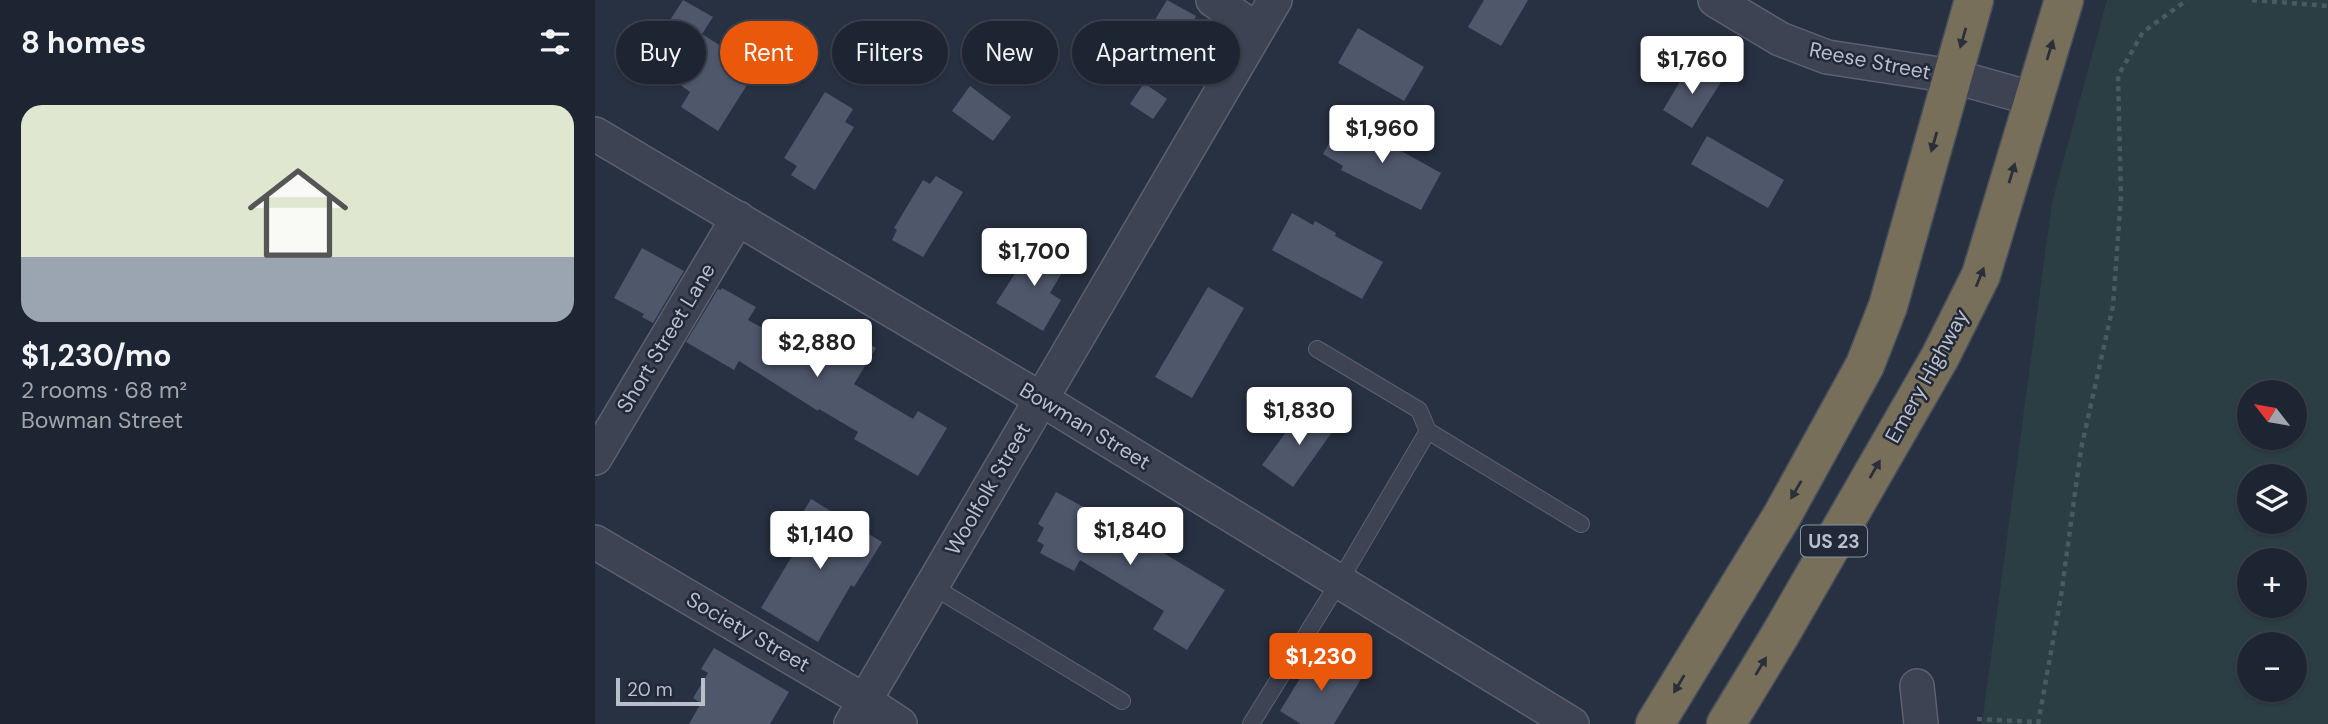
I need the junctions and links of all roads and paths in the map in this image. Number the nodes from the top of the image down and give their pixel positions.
1 (1213, 0) edge
2 (1275, 0) edge
3 (1715, 0) edge
4 (1974, 0) edge
5 (2064, 0) edge
6 (2187, 0) edge
7 (2252, 0) edge
8 (2328, 6) edge
9 (1256, 29) junction
10 (1952, 76) junction
11 (2034, 99) junction
12 (595, 134) edge
13 (738, 218) junction
14 (1317, 349) dead end
15 (1041, 399) junction
16 (1428, 431) junction
17 (595, 458) edge
18 (1581, 524) dead end
19 (595, 542) edge
20 (1339, 582) junction
21 (932, 586) junction
22 (1917, 686) dead end
23 (1122, 701) dead end
24 (858, 712) edge
25 (1977, 719) dead end
26 (2038, 723) edge
27 (900, 724) edge
28 (1251, 724) edge
29 (1572, 724) edge
30 (1655, 724) edge
31 (1726, 724) edge
32 (1921, 724) edge

1 - 9 street
2 - 9 street, Woolfolk Street
3 - 10 street, Reese Street
4 -> 10 highway, US 23
11 -> 5 highway, Emery Highway / US 23
6 - 26 path
7 - 8 path
9 - 15 street, Woolfolk Street
10 - 11 street, Reese Street
10 -> 30 highway, US 23
31 -> 11 highway, Emery Highway / US 23
12 - 13 street, Bowman Street
13 - 15 street, Bowman Street
13 - 17 street, Short Street Lane
14 - 16 lane
15 - 20 street, Bowman Street
15 - 21 street, Woolfolk Street
16 - 18 lane
16 - 20 lane
19 - 24 street, Society Street
20 - 28 lane
20 - 29 street, Bowman Street
21 - 23 lane
21 - 24 street, Woolfolk Street
22 - 32 street
24 - 27 street, Society Street
25 - 26 path

